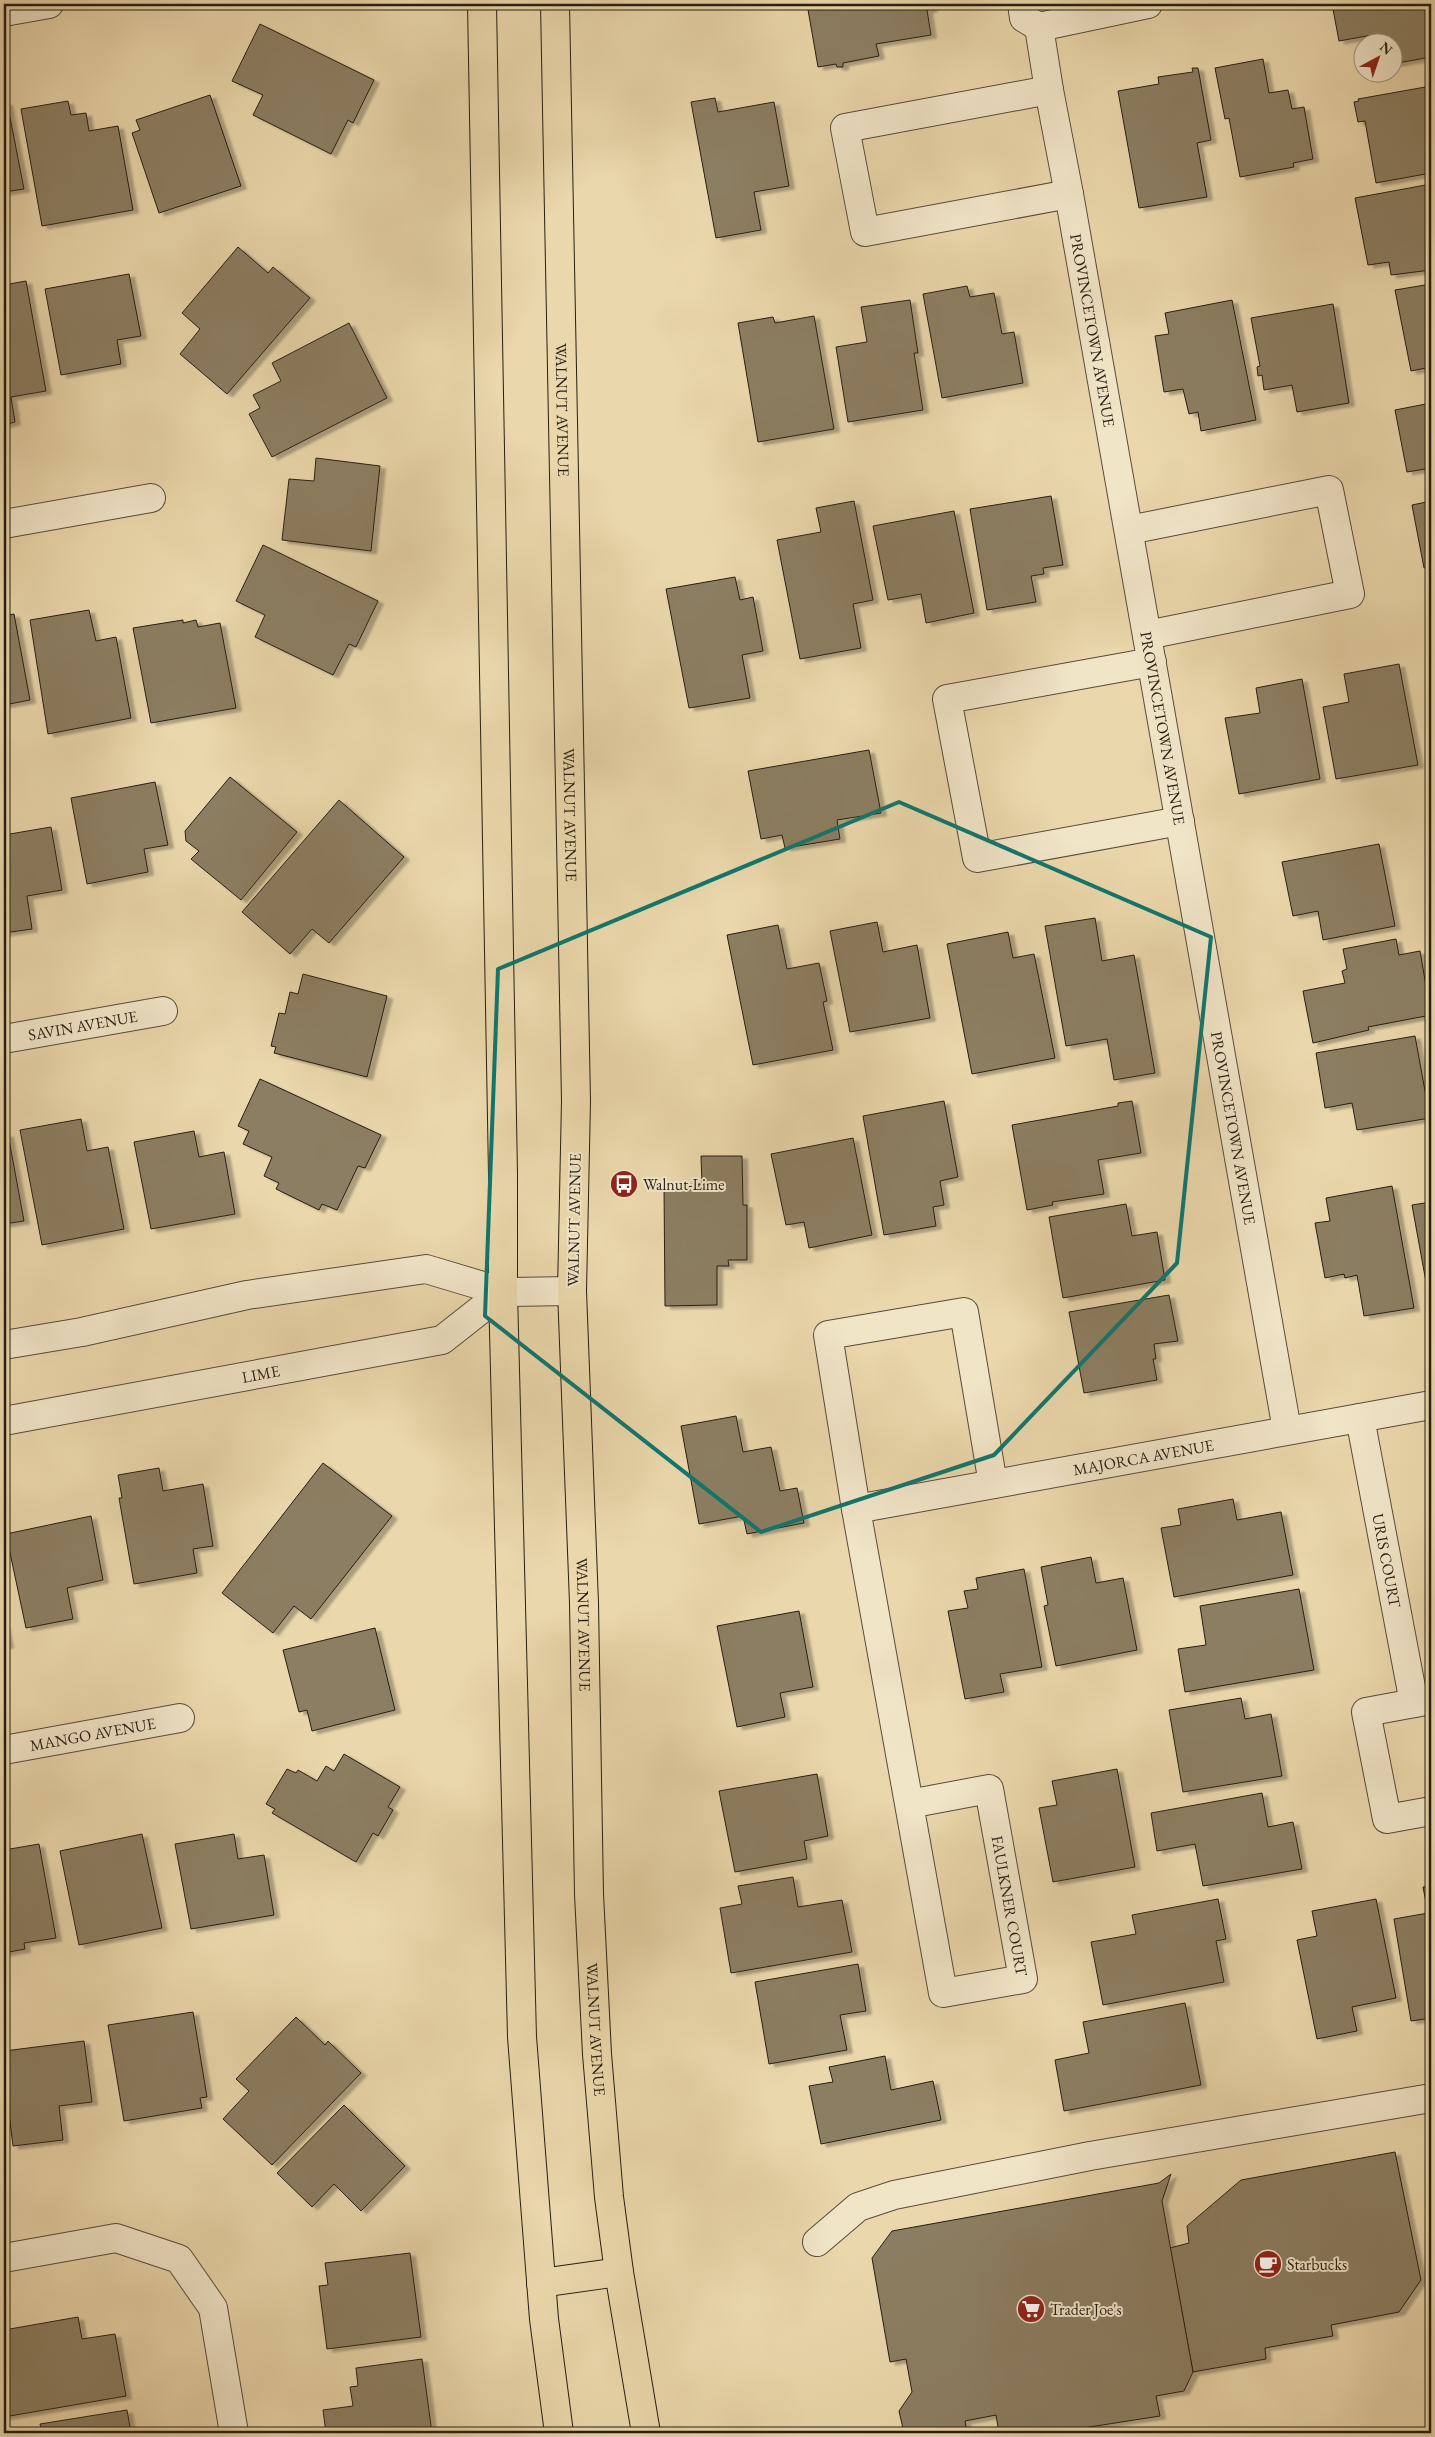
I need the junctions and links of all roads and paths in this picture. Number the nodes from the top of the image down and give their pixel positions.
1 (49, 4) edge
2 (482, 4) edge
3 (556, 4) edge
4 (1022, 4) edge
5 (1148, 4) edge
6 (4, 12) edge
7 (1040, 27) junction
8 (1049, 90) junction
9 (1070, 194) junction
10 (151, 498) dead end
11 (4, 524) edge
12 (1129, 530) junction
13 (1148, 635) junction
14 (1152, 662) junction
15 (1180, 821) junction
16 (163, 1011) dead end
17 (4, 1039) edge
18 (572, 1291) junction
19 (503, 1292) junction
20 (4, 1345) edge
21 (1431, 1404) edge
22 (1360, 1418) junction
23 (4, 1421) edge
24 (1287, 1430) junction
25 (993, 1484) junction
26 (856, 1509) junction
27 (1423, 1702) edge
28 (180, 1718) dead end
29 (4, 1750) edge
30 (909, 1804) junction
31 (1431, 1811) edge
32 (1431, 2098) edge
33 (817, 2242) dead end
34 (4, 2258) edge
35 (619, 2272) junction
36 (541, 2283) junction
37 (234, 2433) edge
38 (559, 2433) edge
39 (646, 2433) edge

1 - 6 street
2 - 19 main road
3 - 18 main road, WALNUT AVENUE
4 - 7 street
5 - 7 street
7 - 8 street, PROVINCETOWN AVENUE
8 - 9 street, PROVINCETOWN AVENUE
8 - 9 street
9 - 12 street, PROVINCETOWN AVENUE
10 - 11 street
12 - 13 street, PROVINCETOWN AVENUE
12 - 13 street
13 - 14 street, PROVINCETOWN AVENUE
14 - 15 street, PROVINCETOWN AVENUE
14 - 15 street
15 - 24 street, PROVINCETOWN AVENUE
16 - 17 street, SAVIN AVENUE
18 - 19 street
18 - 35 main road, WALNUT AVENUE
19 - 20 street
19 - 23 street, LIME
19 - 36 main road
21 - 22 street, MAJORCA AVENUE
22 - 24 street, MAJORCA AVENUE
22 - 27 street, URIS COURT
24 - 25 street, MAJORCA AVENUE
25 - 26 street, MAJORCA AVENUE
25 - 26 street, FAULKNER COURT
26 - 30 street, FAULKNER COURT
27 - 31 street, URIS COURT
28 - 29 street, MANGO AVENUE
30 - 30 street, FAULKNER COURT
32 - 33 street
34 - 37 street
35 - 36 main road
35 - 39 main road, WALNUT AVENUE
36 - 38 main road

